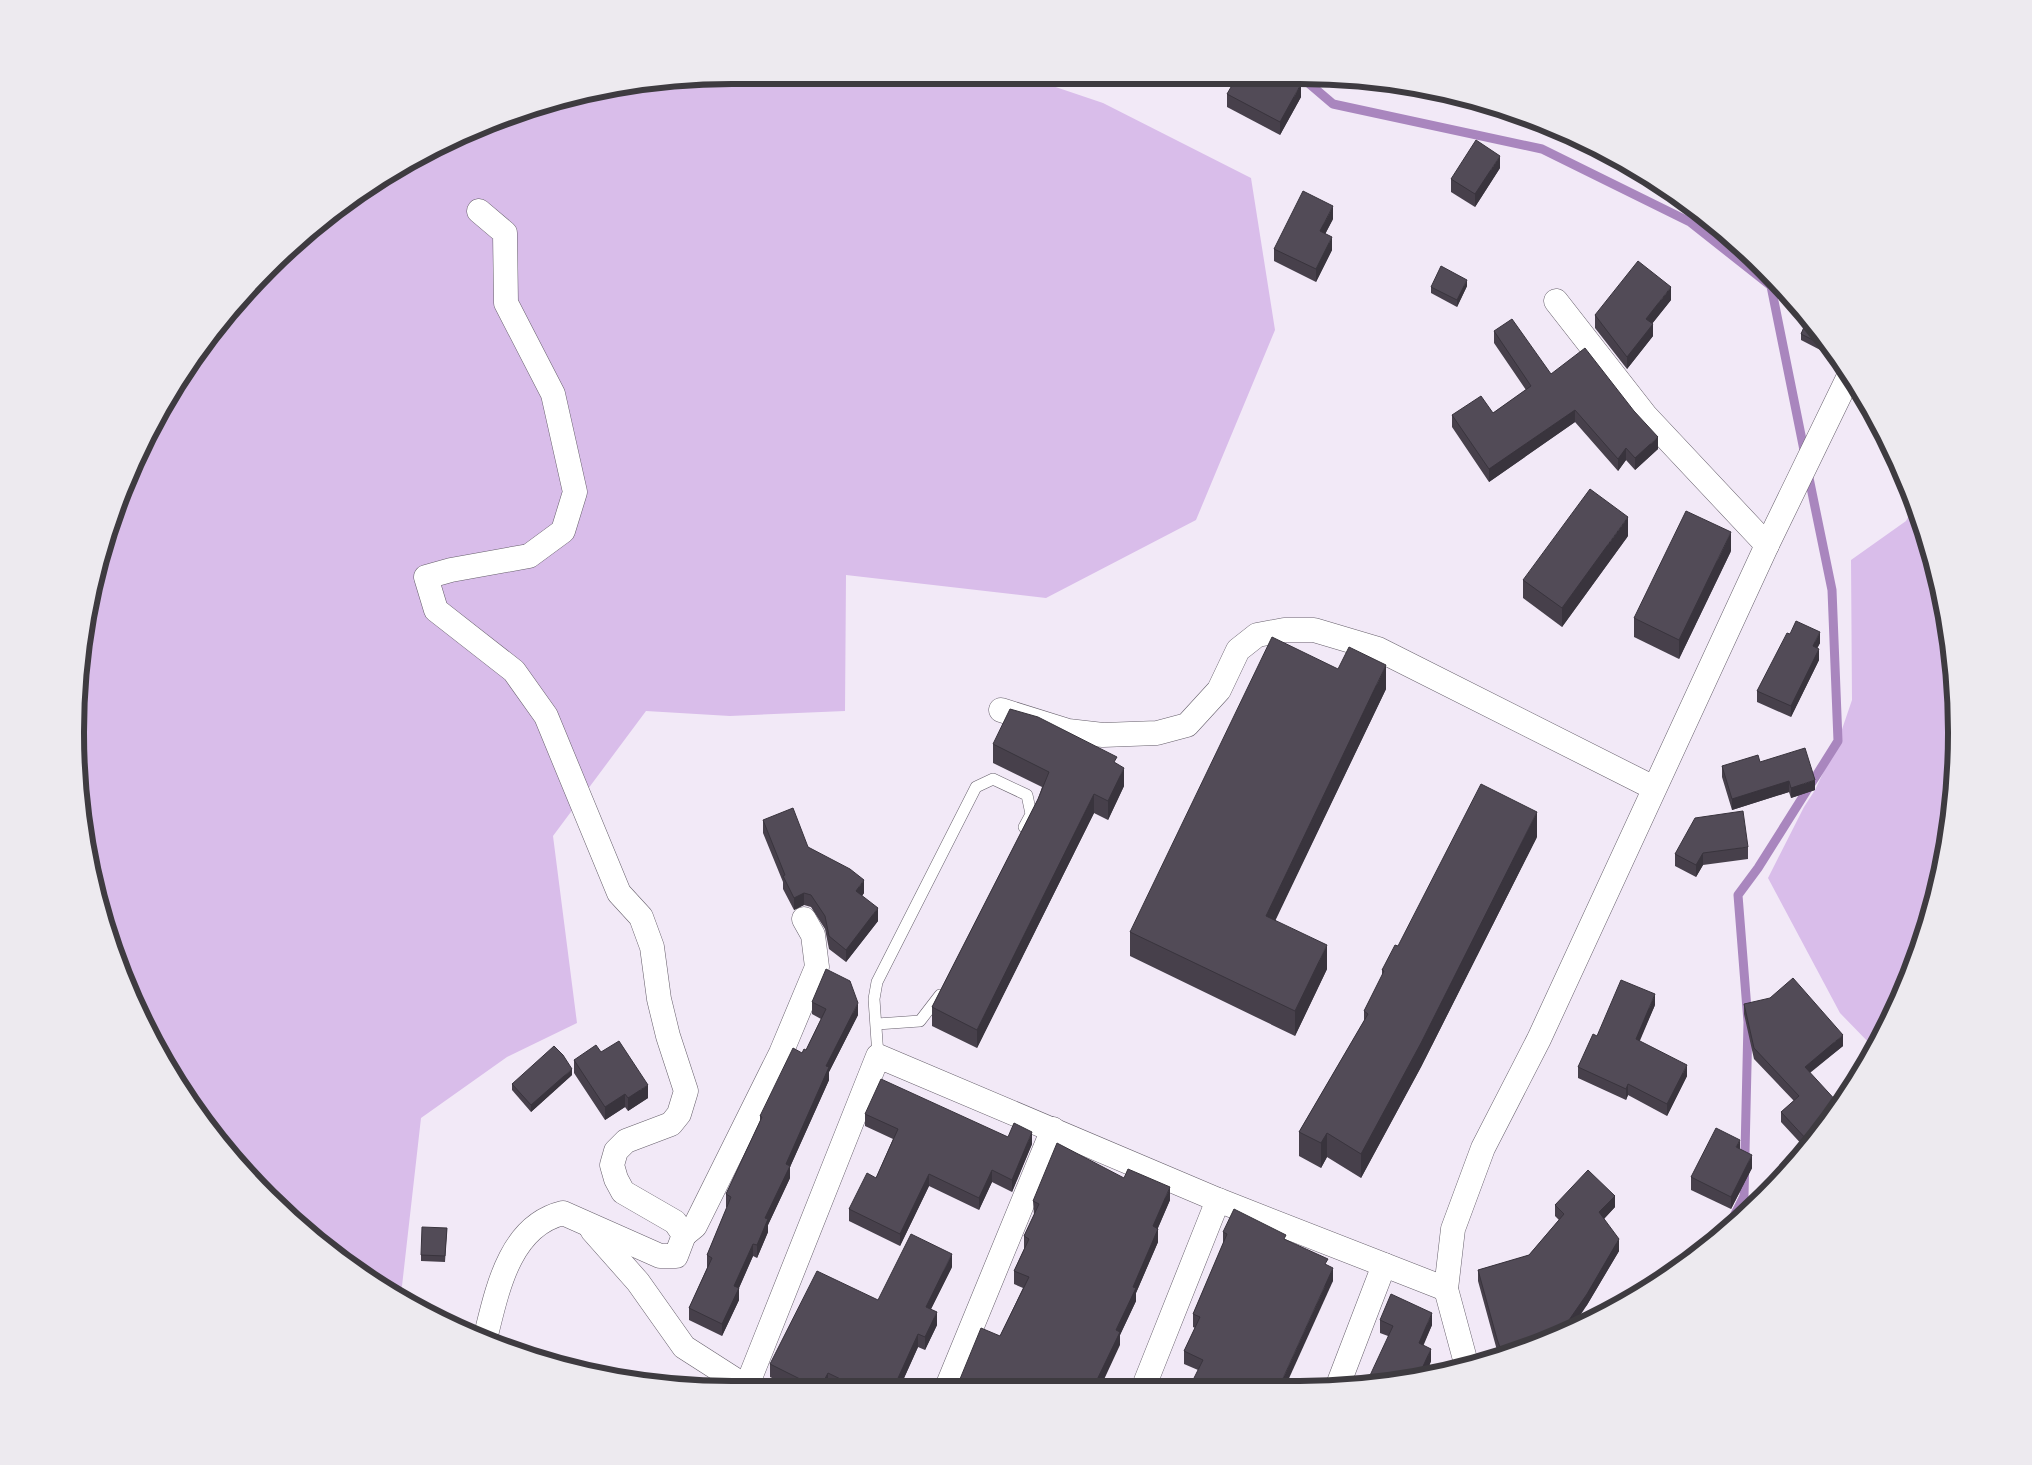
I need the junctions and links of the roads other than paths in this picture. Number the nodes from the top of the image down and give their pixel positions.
1 (479, 211) dead end
2 (1556, 301) dead end
3 (1846, 383) edge
4 (1767, 545) junction
5 (1001, 710) dead end
6 (1654, 788) junction
7 (1018, 839) edge
8 (804, 919) dead end
9 (945, 985) edge
10 (877, 1024) junction
11 (878, 1056) junction
12 (1052, 1129) junction
13 (1218, 1200) junction
14 (583, 1220) junction
15 (684, 1234) junction
16 (1384, 1265) junction
17 (1446, 1289) junction
18 (486, 1333) edge
19 (1465, 1359) edge
20 (1340, 1380) edge
21 (736, 1381) edge
22 (750, 1381) edge
23 (949, 1381) edge
24 (1146, 1381) edge

1 - 15 street
2 - 4 street
3 - 4 street
4 - 6 street
5 - 6 street
6 - 17 street
7 - 10 lane
8 - 15 street
9 - 10 lane
10 - 11 lane
11 - 12 street
11 - 22 street
12 - 13 street
12 - 23 street
13 - 16 street
13 - 24 street
14 - 15 street
14 - 18 street
14 - 21 street
16 - 17 street
16 - 20 street
17 - 19 street

